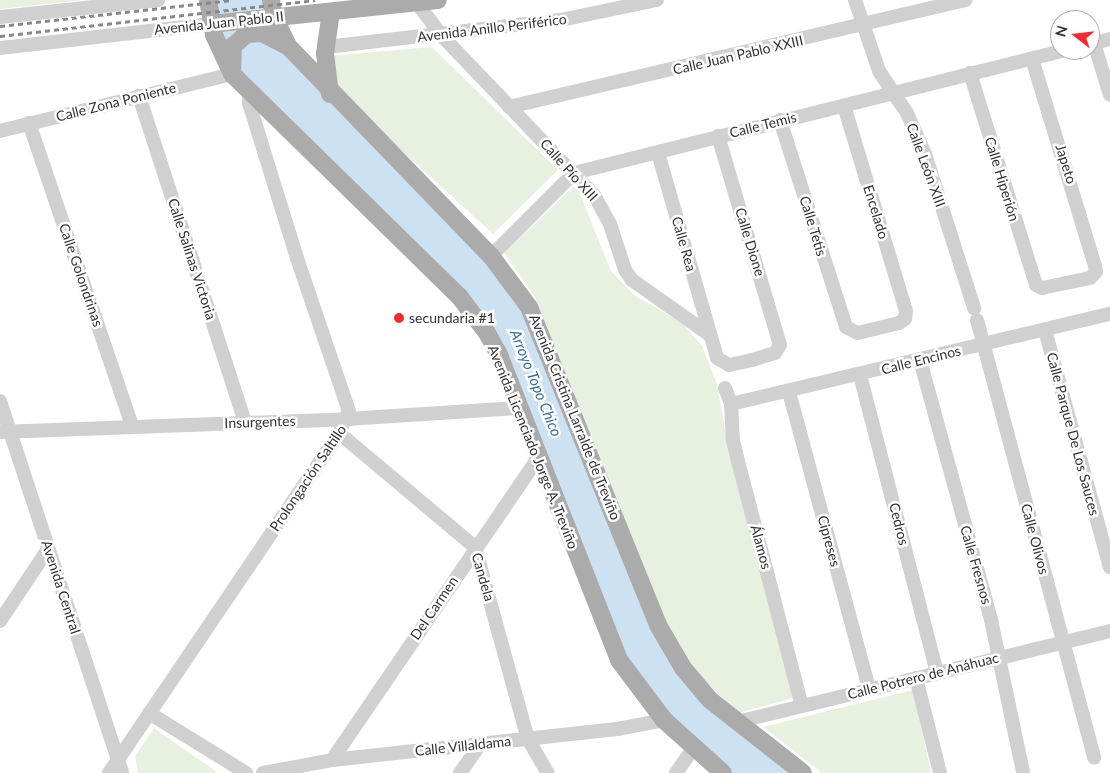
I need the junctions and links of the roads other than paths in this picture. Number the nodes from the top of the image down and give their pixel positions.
1 (158, 0) edge
2 (208, 0) edge
3 (438, 0) edge
4 (657, 0) edge
5 (856, 0) edge
6 (966, 0) edge
7 (417, 2) junction
8 (271, 11) edge
9 (331, 12) junction
10 (0, 17) edge
11 (214, 24) junction
12 (861, 24) junction
13 (442, 36) junction
14 (282, 43) junction
15 (326, 47) junction
16 (0, 48) edge
17 (1050, 54) edge
18 (1032, 58) junction
19 (1098, 60) edge
20 (232, 68) junction
21 (970, 73) junction
22 (249, 90) junction
23 (330, 94) junction
24 (893, 94) junction
25 (1110, 95) edge
26 (139, 96) junction
27 (844, 106) junction
28 (509, 107) junction
29 (780, 120) junction
30 (29, 123) junction
31 (0, 131) edge
32 (718, 136) junction
33 (658, 153) junction
34 (574, 173) junction
35 (491, 256) junction
36 (1036, 285) joint
37 (975, 314) joint
38 (1110, 316) edge
39 (849, 330) joint
40 (1045, 330) junction
41 (710, 335) junction
42 (983, 345) junction
43 (920, 360) junction
44 (860, 375) junction
45 (725, 388) dead end
46 (789, 392) junction
47 (0, 401) edge
48 (731, 404) junction
49 (519, 408) junction
50 (347, 420) junction
51 (245, 423) junction
52 (132, 426) junction
53 (5, 432) edge
54 (339, 433) junction
55 (539, 457) junction
56 (475, 547) junction
57 (48, 549) junction
58 (1110, 567) edge
59 (0, 621) edge
60 (1110, 631) edge
61 (1063, 642) junction
62 (999, 658) junction
63 (937, 673) junction
64 (916, 678) junction
65 (869, 689) junction
66 (802, 706) junction
67 (149, 713) junction
68 (664, 720) junction
69 (737, 722) junction
70 (528, 739) junction
71 (480, 744) junction
72 (693, 749) junction
73 (1094, 758) dead end
74 (118, 759) junction
75 (332, 760) junction
76 (1023, 772) dead end
77 (109, 773) edge
78 (122, 773) edge
79 (246, 773) edge
80 (263, 773) edge
81 (460, 773) edge
82 (548, 773) edge
83 (676, 773) edge
84 (723, 773) edge
85 (803, 773) edge
86 (940, 773) edge

1 - 10 street
2 - 11 main road, Avenida Licenciado Jorge A. Treviño
3 - 7 main road, Avenida Juan Pablo II
4 - 13 street, Avenida Anillo Periférico
5 - 12 street, Calle León XIII
6 - 12 street, Calle Juan Pablo XXIII
7 - 9 main road, Avenida Juan Pablo II
7 - 13 street, Calle Pío XIII
8 - 9 main road, Avenida Juan Pablo II
8 - 11 main road, Avenida Juan Pablo II
8 - 14 main road, Avenida Cristina Larralde de Treviño
9 - 15 main road
11 - 16 street, Avenida Juan Pablo II
11 - 20 main road, Avenida Licenciado Jorge A. Treviño
12 - 24 street, Calle León XIII
12 - 28 street, Calle Juan Pablo XXIII
13 - 15 street, Avenida Anillo Periférico
13 - 28 street, Calle Pío XIII
14 - 20 main road
14 - 23 main road, Avenida Cristina Larralde de Treviño
15 - 23 main road
17 - 18 street, Calle Temis
18 - 21 street, Calle Temis
18 - 36 street, Japeto
19 - 25 street
20 - 22 main road, Avenida Licenciado Jorge A. Treviño
20 - 26 street, Calle Zona Poniente
21 - 24 street, Calle Temis
21 - 36 street, Calle Hiperión
22 - 49 main road, Avenida Licenciado Jorge A. Treviño
22 - 50 street, Prolongación Saltillo
23 - 35 main road, Avenida Cristina Larralde de Treviño
24 - 27 street, Calle Temis
24 - 37 street, Calle León XIII
26 - 30 street, Calle Zona Poniente
26 - 51 street, Calle Salinas Victoria
27 - 29 street, Calle Temis
27 - 39 street, Encelado
28 - 34 street, Calle Pío XIII
29 - 32 street, Calle Temis
29 - 39 street, Calle Tetis
30 - 31 street, Calle Zona Poniente
30 - 52 street, Calle Golondrinas
32 - 33 street, Calle Temis
32 - 41 street, Calle Dione
33 - 34 street, Calle Temis
33 - 41 street, Calle Rea
34 - 35 street
34 - 41 street, Calle Pío XIII
35 - 69 main road, Avenida Cristina Larralde de Treviño
37 - 42 street, Calle Olivos
38 - 40 street, Calle Encinos
40 - 42 street, Calle Encinos
40 - 58 street, Calle Parque De Los Sauces
42 - 43 street, Calle Encinos
42 - 61 street, Calle Olivos
43 - 44 street, Calle Encinos
43 - 62 street, Calle Fresnos
44 - 46 street, Calle Encinos
44 - 63 street, Cedros
45 - 48 street, Álamos
46 - 48 street, Calle Encinos
46 - 65 street, Cipreses
47 - 53 street, Avenida Central
48 - 66 street, Álamos
49 - 50 street, Insurgentes
49 - 55 main road, Avenida Licenciado Jorge A. Treviño
50 - 51 street, Insurgentes
50 - 54 street, Prolongación Saltillo
51 - 52 street, Insurgentes
52 - 53 street, Insurgentes
53 - 57 street, Avenida Central
54 - 56 street, Candela
54 - 67 street, Prolongación Saltillo
55 - 56 street, Del Carmen
55 - 68 main road, Avenida Licenciado Jorge A. Treviño
56 - 70 street, Candela
56 - 75 street, Del Carmen
57 - 59 street
57 - 74 street, Avenida Central
60 - 61 street, Calle Potrero de Anáhuac
61 - 62 street, Calle Potrero de Anáhuac
61 - 73 street, Calle Olivos
62 - 63 street, Calle Potrero de Anáhuac
62 - 76 street, Calle Fresnos
63 - 64 street, Calle Potrero de Anáhuac
64 - 65 street, Calle Potrero de Anáhuac
64 - 86 street
65 - 66 street, Calle Potrero de Anáhuac
66 - 69 street, Calle Potrero de Anáhuac
67 - 74 street, Prolongación Saltillo
67 - 79 street
68 - 70 street, Calle Villaldama
68 - 72 main road, Avenida Licenciado Jorge A. Treviño
69 - 85 main road, Avenida Cristina Larralde de Treviño
70 - 71 street, Calle Villaldama
70 - 82 street, Candela
71 - 75 street, Calle Villaldama
71 - 81 street
72 - 83 street
72 - 84 main road, Avenida Licenciado Jorge A. Treviño
74 - 77 street, Prolongación Saltillo
74 - 78 street, Avenida Central
75 - 80 street, Calle Villaldama

